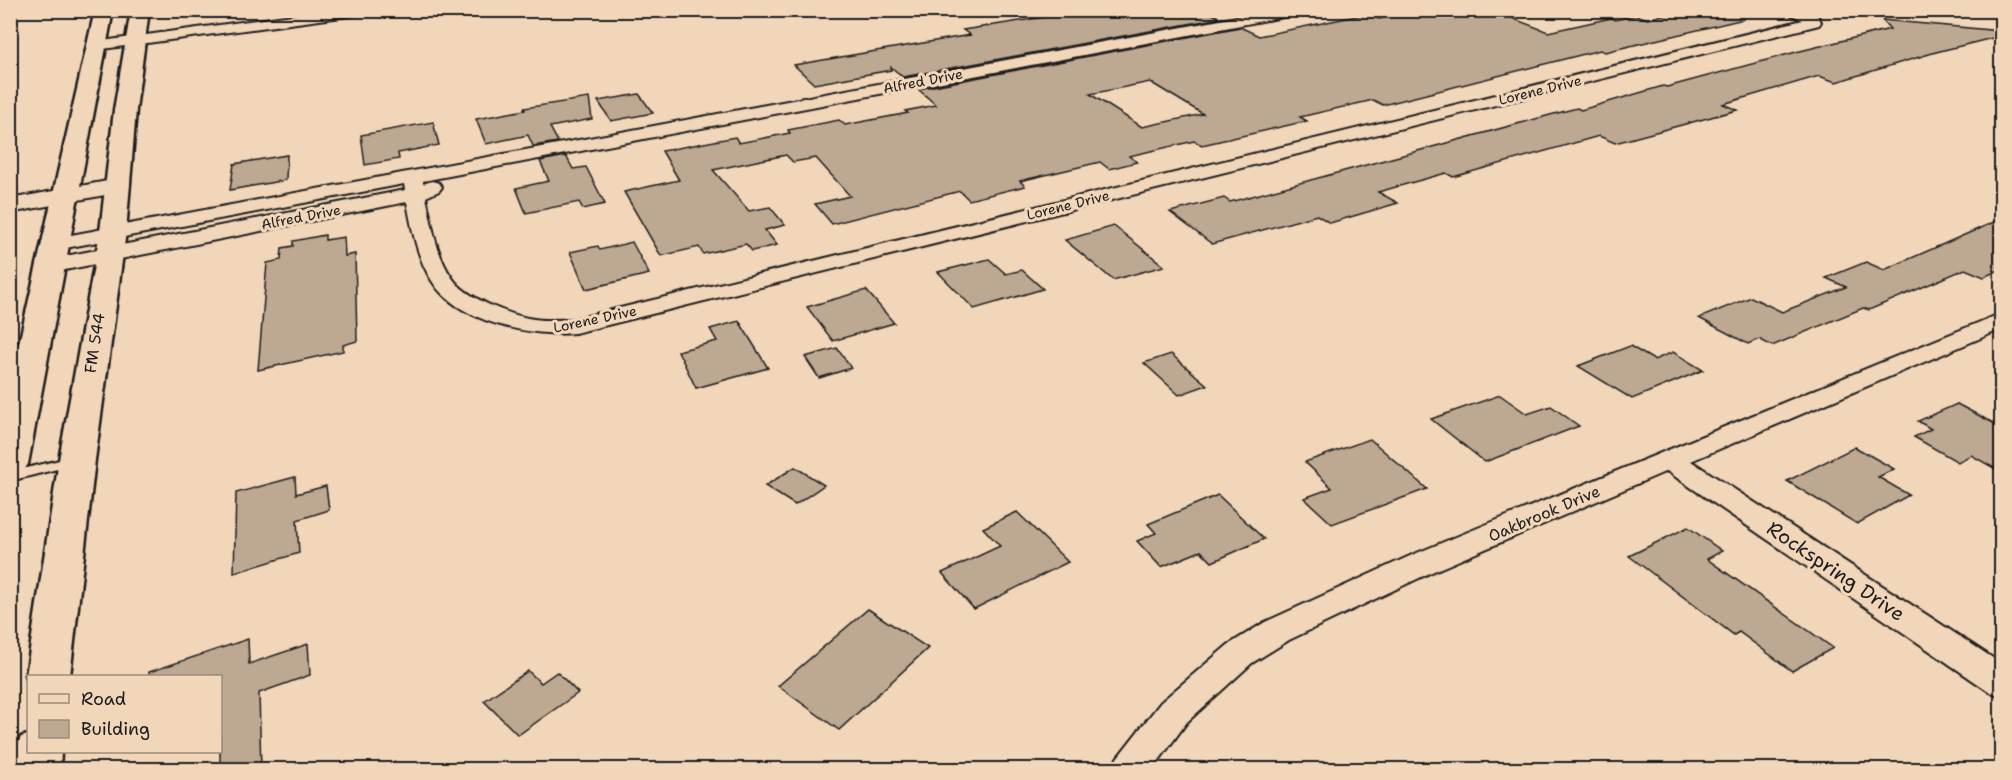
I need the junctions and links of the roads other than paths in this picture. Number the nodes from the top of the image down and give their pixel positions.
1 (104, 10) edge
2 (162, 10) edge
3 (364, 10) edge
4 (1299, 10) edge
5 (1787, 10) edge
6 (140, 12) edge
7 (136, 41) junction
8 (95, 46) junction
9 (414, 185) junction
10 (63, 205) junction
11 (10, 206) edge
12 (113, 219) junction
13 (10, 225) edge
14 (52, 255) junction
15 (2001, 320) edge
16 (76, 460) junction
17 (1670, 460) junction
18 (10, 464) edge
19 (10, 477) edge
20 (48, 675) edge
21 (2001, 682) edge
22 (38, 753) edge
23 (36, 770) edge
24 (1130, 770) edge

1 - 8 main road
2 - 6 lane
3 - 7 street
4 - 9 street, Alfred Drive
5 - 9 street, Lorene Drive
6 - 7 main road, FM 544
7 - 8 street
7 - 12 main road, FM 544
8 - 10 main road
9 - 12 street, Alfred Drive
10 - 11 street
10 - 12 street
10 - 13 street
10 - 14 main road
12 - 14 street, Alfred Drive
12 - 16 main road, FM 544
14 - 18 main road
15 - 17 street, Oakbrook Drive
16 - 19 lane
16 - 20 main road, FM 544
17 - 21 street, Rockspring Drive
17 - 24 street, Oakbrook Drive
22 - 23 main road

